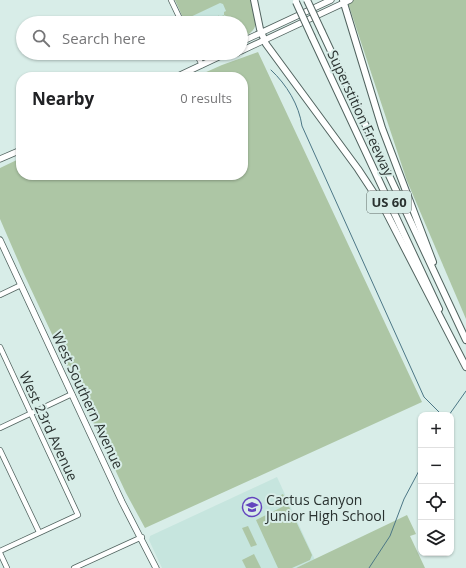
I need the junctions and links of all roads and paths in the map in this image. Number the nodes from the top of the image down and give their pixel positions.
1 (171, 0) edge
2 (254, 0) edge
3 (307, 0) edge
4 (331, 0) edge
5 (295, 1) edge
6 (346, 1) edge
7 (179, 16) edge
8 (261, 33) junction
9 (248, 39) edge
10 (264, 40) junction
11 (248, 48) edge
12 (200, 60) edge
13 (212, 60) edge
14 (202, 65) junction
15 (187, 72) edge
16 (16, 152) edge
17 (0, 160) edge
18 (0, 240) edge
19 (21, 285) junction
20 (0, 295) edge
21 (447, 301) junction
22 (466, 340) edge
23 (0, 346) edge
24 (466, 367) edge
25 (72, 394) junction
26 (31, 413) junction
27 (0, 428) edge
28 (0, 450) edge
29 (39, 532) junction
30 (142, 537) junction
31 (0, 552) edge
32 (7, 568) edge
33 (74, 568) edge
34 (156, 568) edge

1 - 7 street
2 - 8 highway
3 - 21 highway, Superstition Freeway / US 60, bridge
4 - 8 main road
5 - 24 highway, Superstition Freeway / US 60, bridge
6 - 10 main road
6 - 21 highway
8 - 9 main road
8 - 10 highway
10 - 11 main road
10 - 24 highway
12 - 14 street
13 - 14 main road
14 - 15 main road
16 - 17 main road
18 - 19 main road, West Southern Avenue
19 - 20 street
19 - 25 main road, West Southern Avenue
21 - 22 highway, Superstition Freeway / US 60
23 - 26 street, West 23rd Avenue
25 - 26 street
25 - 30 main road, West Southern Avenue
26 - 27 street
26 - 29 street, West 23rd Avenue
28 - 29 street
29 - 31 street
30 - 33 street
30 - 34 main road, West Southern Avenue
31 - 32 street

